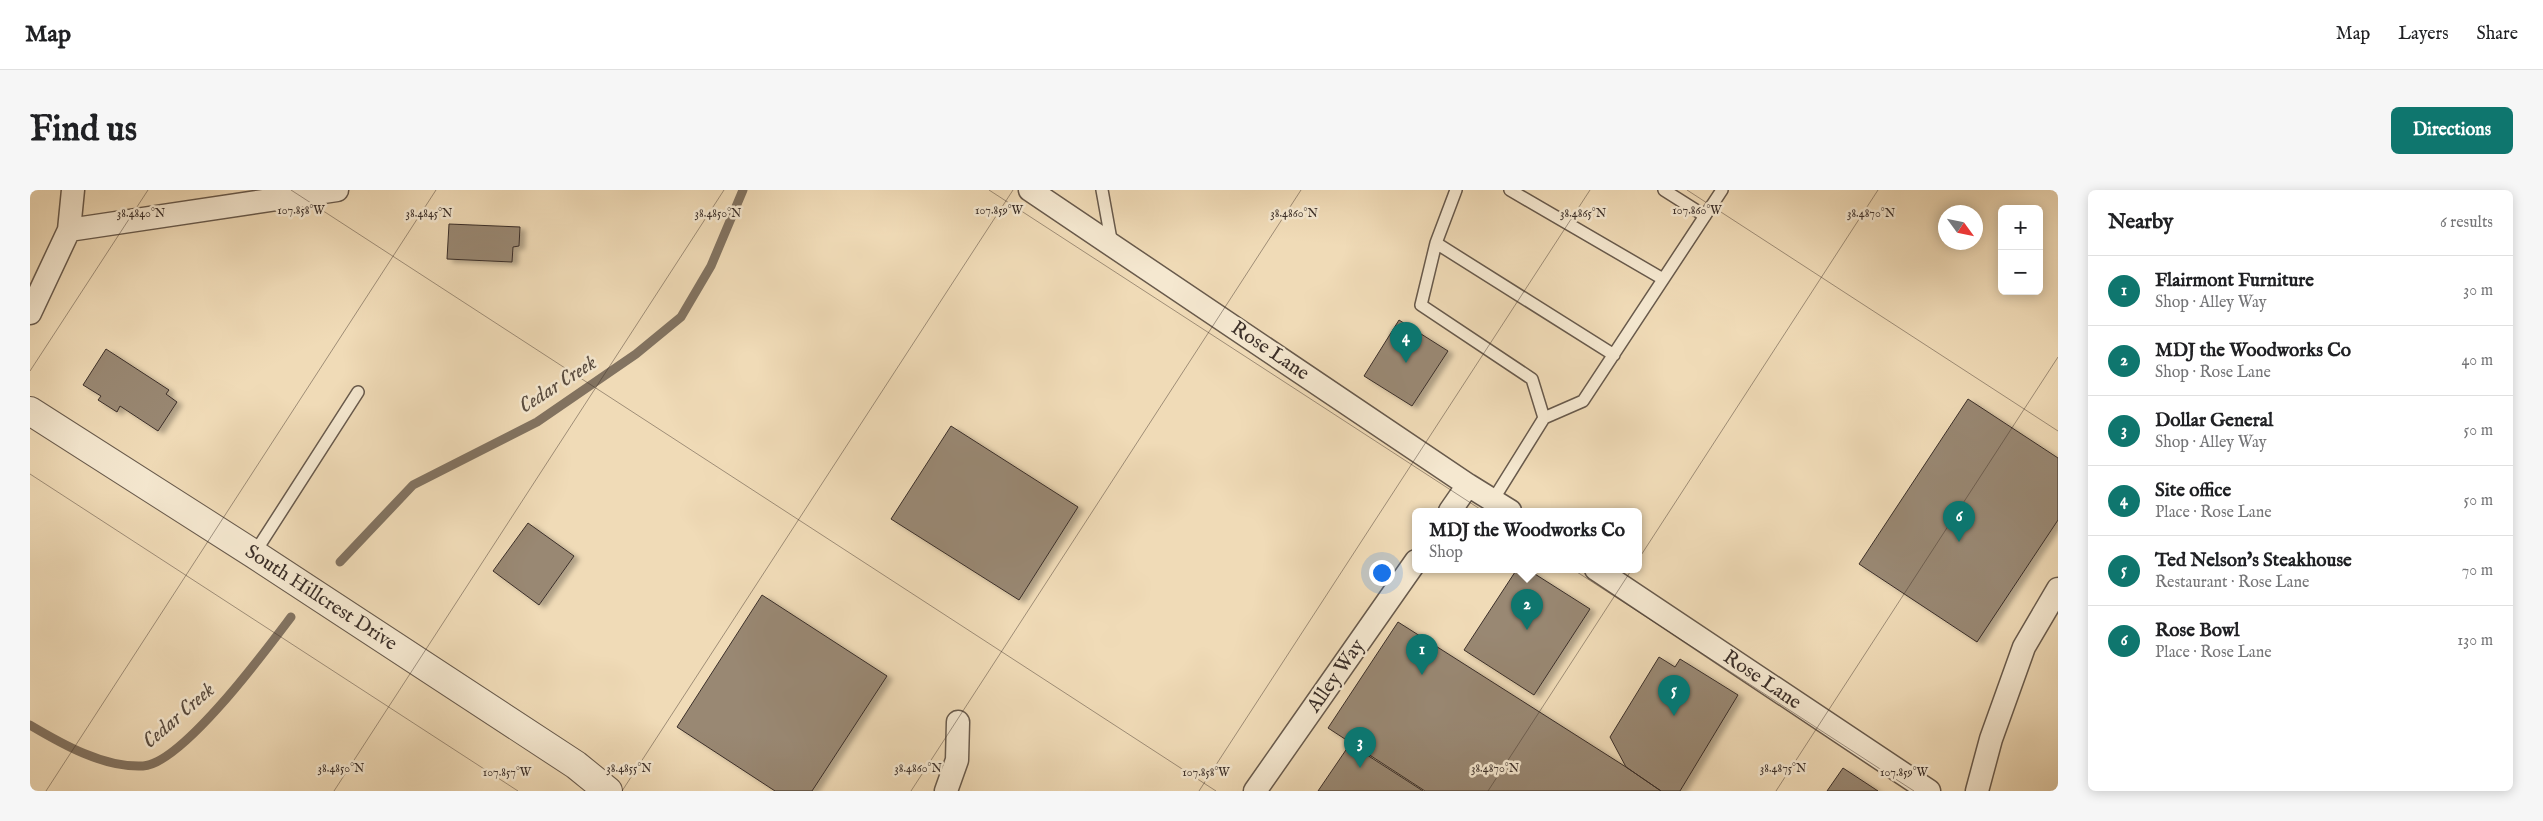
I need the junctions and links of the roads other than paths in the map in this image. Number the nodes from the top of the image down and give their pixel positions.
1 (73, 190) edge
2 (338, 190) edge
3 (1030, 190) edge
4 (1102, 190) edge
5 (1456, 190) edge
6 (1510, 190) edge
7 (1664, 190) edge
8 (1722, 190) edge
9 (1705, 216) junction
10 (69, 230) junction
11 (1436, 242) junction
12 (1112, 245) junction
13 (1663, 279) junction
14 (30, 313) edge
15 (1614, 355) junction
16 (358, 392) dead end
17 (30, 411) edge
18 (1544, 418) junction
19 (1468, 486) junction
20 (1501, 506) edge
21 (1452, 508) edge
22 (254, 554) junction
23 (1412, 567) edge
24 (1602, 573) edge
25 (2058, 589) edge
26 (958, 722) dead end
27 (607, 791) edge
28 (946, 791) edge
29 (1256, 791) edge
30 (1929, 791) edge
31 (1977, 791) edge

1 - 10 street
2 - 10 street
3 - 12 street, Rose Lane
4 - 12 lane
5 - 11 lane
6 - 13 lane
7 - 9 lane
8 - 9 lane
9 - 13 lane
10 - 14 street
11 - 15 lane
11 - 18 lane
12 - 19 street, Rose Lane
13 - 15 lane
15 - 18 lane
16 - 22 lane
17 - 22 street, South Hillcrest Drive
18 - 20 lane
19 - 20 street, Rose Lane
19 - 21 street
22 - 27 street, South Hillcrest Drive
23 - 29 street, Alley Way
24 - 30 street, Rose Lane
25 - 31 street
26 - 28 street

